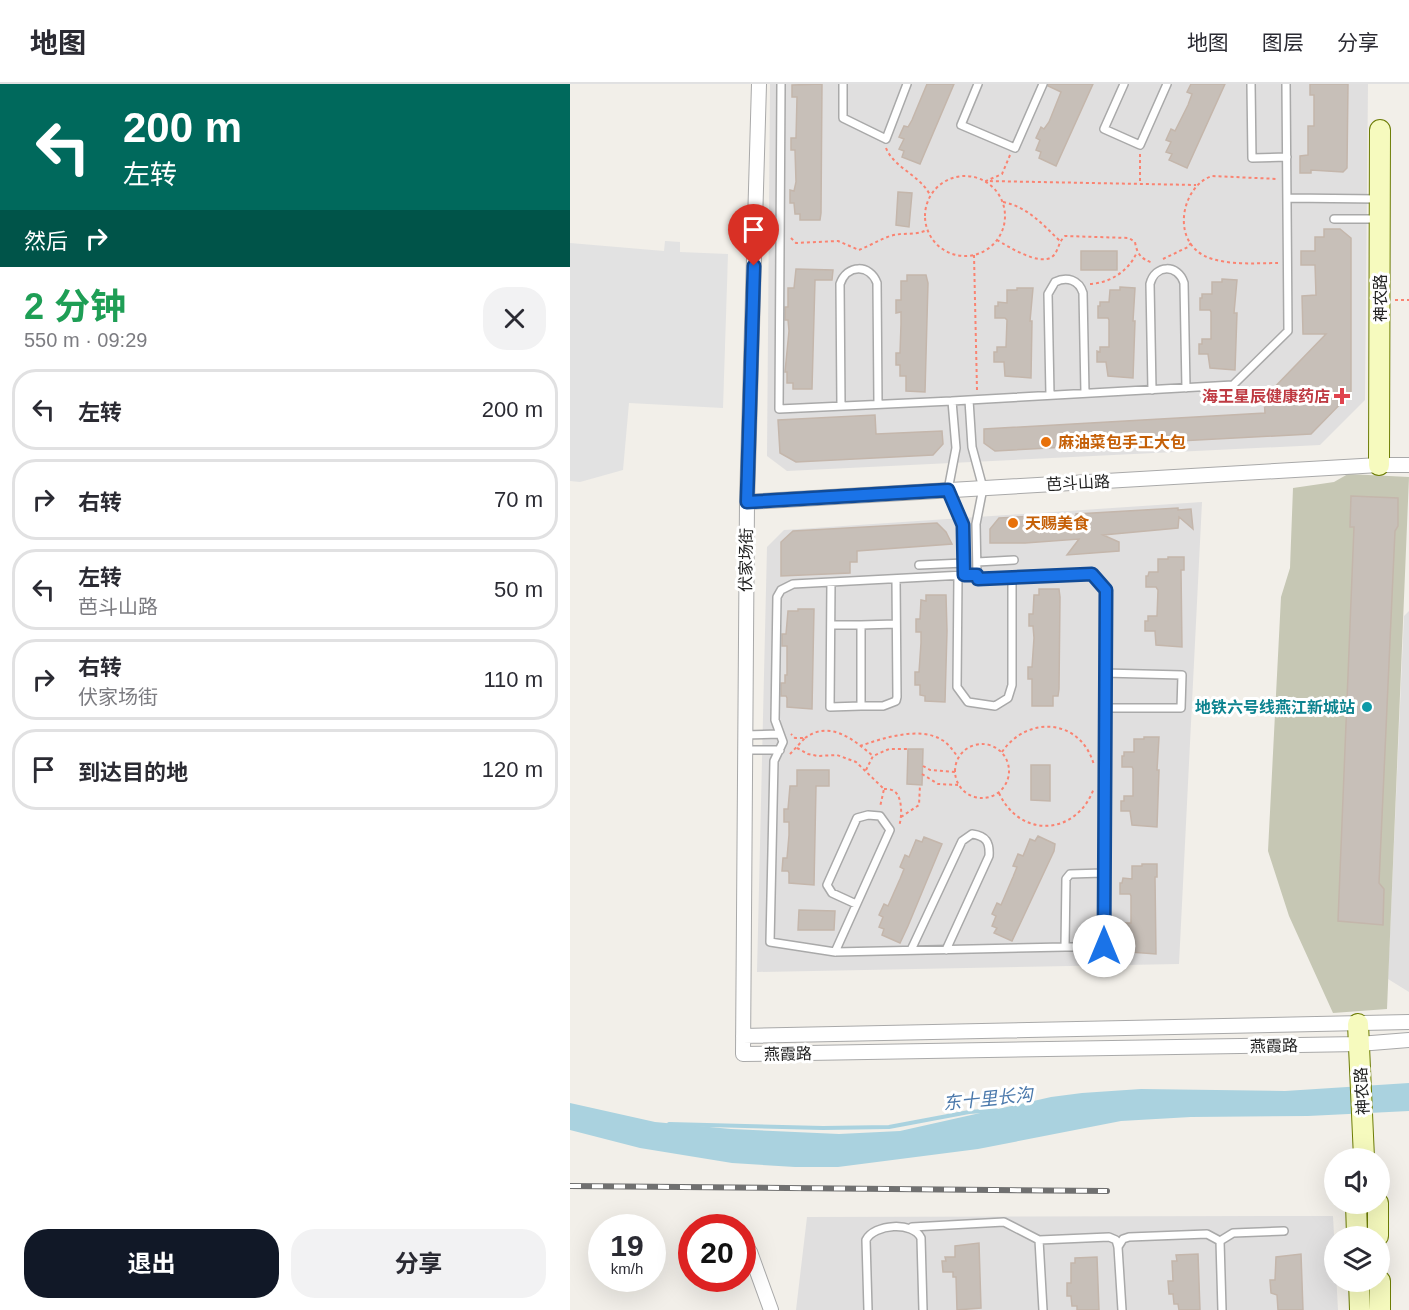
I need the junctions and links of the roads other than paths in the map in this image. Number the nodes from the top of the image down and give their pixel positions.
1 (759, 84) edge
2 (780, 84) edge
3 (843, 84) edge
4 (908, 84) edge
5 (978, 84) edge
6 (1043, 84) edge
7 (1125, 84) edge
8 (1167, 84) edge
9 (1251, 84) edge
10 (1286, 84) edge
11 (1380, 130) dead end
12 (1287, 157) junction
13 (1287, 198) junction
14 (1380, 199) junction
15 (1334, 219) dead end
16 (1380, 219) junction
17 (1186, 388) junction
18 (1152, 390) junction
19 (1085, 393) junction
20 (1050, 395) junction
21 (969, 400) junction
22 (952, 401) junction
23 (878, 405) junction
24 (841, 406) junction
25 (1379, 465) junction
26 (1409, 465) edge
27 (983, 488) junction
28 (948, 490) junction
29 (747, 502) junction
30 (1014, 560) dead end
31 (977, 562) junction
32 (964, 563) junction
33 (919, 565) dead end
34 (977, 575) junction
35 (961, 576) junction
36 (1012, 578) junction
37 (896, 579) junction
38 (831, 582) junction
39 (896, 624) junction
40 (861, 625) junction
41 (831, 626) junction
42 (1104, 673) junction
43 (861, 706) junction
44 (1104, 708) junction
45 (780, 734) junction
46 (744, 735) junction
47 (744, 750) junction
48 (780, 750) junction
49 (1103, 873) junction
50 (856, 904) junction
51 (1065, 947) junction
52 (911, 950) junction
53 (946, 950) junction
54 (836, 952) junction
55 (1409, 1022) edge
56 (1358, 1024) junction
57 (743, 1036) junction
58 (1409, 1040) edge
59 (1359, 1044) junction
60 (1364, 1148) edge
61 (909, 1227) junction
62 (1284, 1231) dead end
63 (1040, 1240) junction
64 (1220, 1241) junction
65 (1118, 1247) junction
66 (756, 1269) edge
67 (1359, 1292) edge
68 (1380, 1292) edge
69 (771, 1310) edge
70 (868, 1310) edge
71 (923, 1310) edge
72 (1043, 1310) edge
73 (1122, 1310) edge
74 (1222, 1310) edge
75 (1360, 1310) edge
76 (1380, 1310) edge

1 - 29 street, 伏家场街
2 - 24 lane
3 - 4 lane
5 - 6 lane
7 - 8 lane
9 - 12 lane
10 - 12 lane
11 - 14 street, 神农路
12 - 13 lane
13 - 14 lane
13 - 17 lane
14 - 16 street, 神农路
15 - 16 lane
16 - 25 street, 神农路
17 - 18 lane
17 - 18 lane
18 - 19 lane
19 - 20 lane
19 - 20 lane
20 - 21 lane
21 - 22 lane
21 - 27 lane
22 - 23 lane
22 - 28 lane
23 - 24 lane
23 - 24 lane
25 - 26 street, 芭斗山路
25 - 27 street, 芭斗山路
27 - 28 street, 芭斗山路
27 - 31 lane
28 - 29 street, 芭斗山路
28 - 32 lane
29 - 46 street, 伏家场街
30 - 31 lane
31 - 34 lane
32 - 33 lane
32 - 35 lane
34 - 35 lane
34 - 36 lane
35 - 36 lane
35 - 37 lane
36 - 42 lane
37 - 38 lane
37 - 39 lane
38 - 41 lane
38 - 45 lane
39 - 40 lane
39 - 43 lane
40 - 41 lane
40 - 43 lane
41 - 43 lane
42 - 44 lane
42 - 44 lane
44 - 49 lane
45 - 46 lane
45 - 48 lane
46 - 47 street, 伏家场街
47 - 48 lane
47 - 57 street, 伏家场街
48 - 54 lane
49 - 51 lane
49 - 51 lane
50 - 50 lane
50 - 54 lane
51 - 53 lane
52 - 53 lane
52 - 53 lane
52 - 54 lane
55 - 56 street, 燕霞路
56 - 57 street, 燕霞路
56 - 59 street, 神农路
57 - 59 street, 燕霞路
58 - 59 street, 燕霞路
59 - 60 street, 神农路
61 - 63 lane
61 - 70 lane
61 - 71 lane
62 - 64 lane
63 - 65 lane
63 - 72 lane
64 - 65 lane
64 - 74 lane
65 - 73 lane
66 - 69 street
67 - 75 street
68 - 76 street

